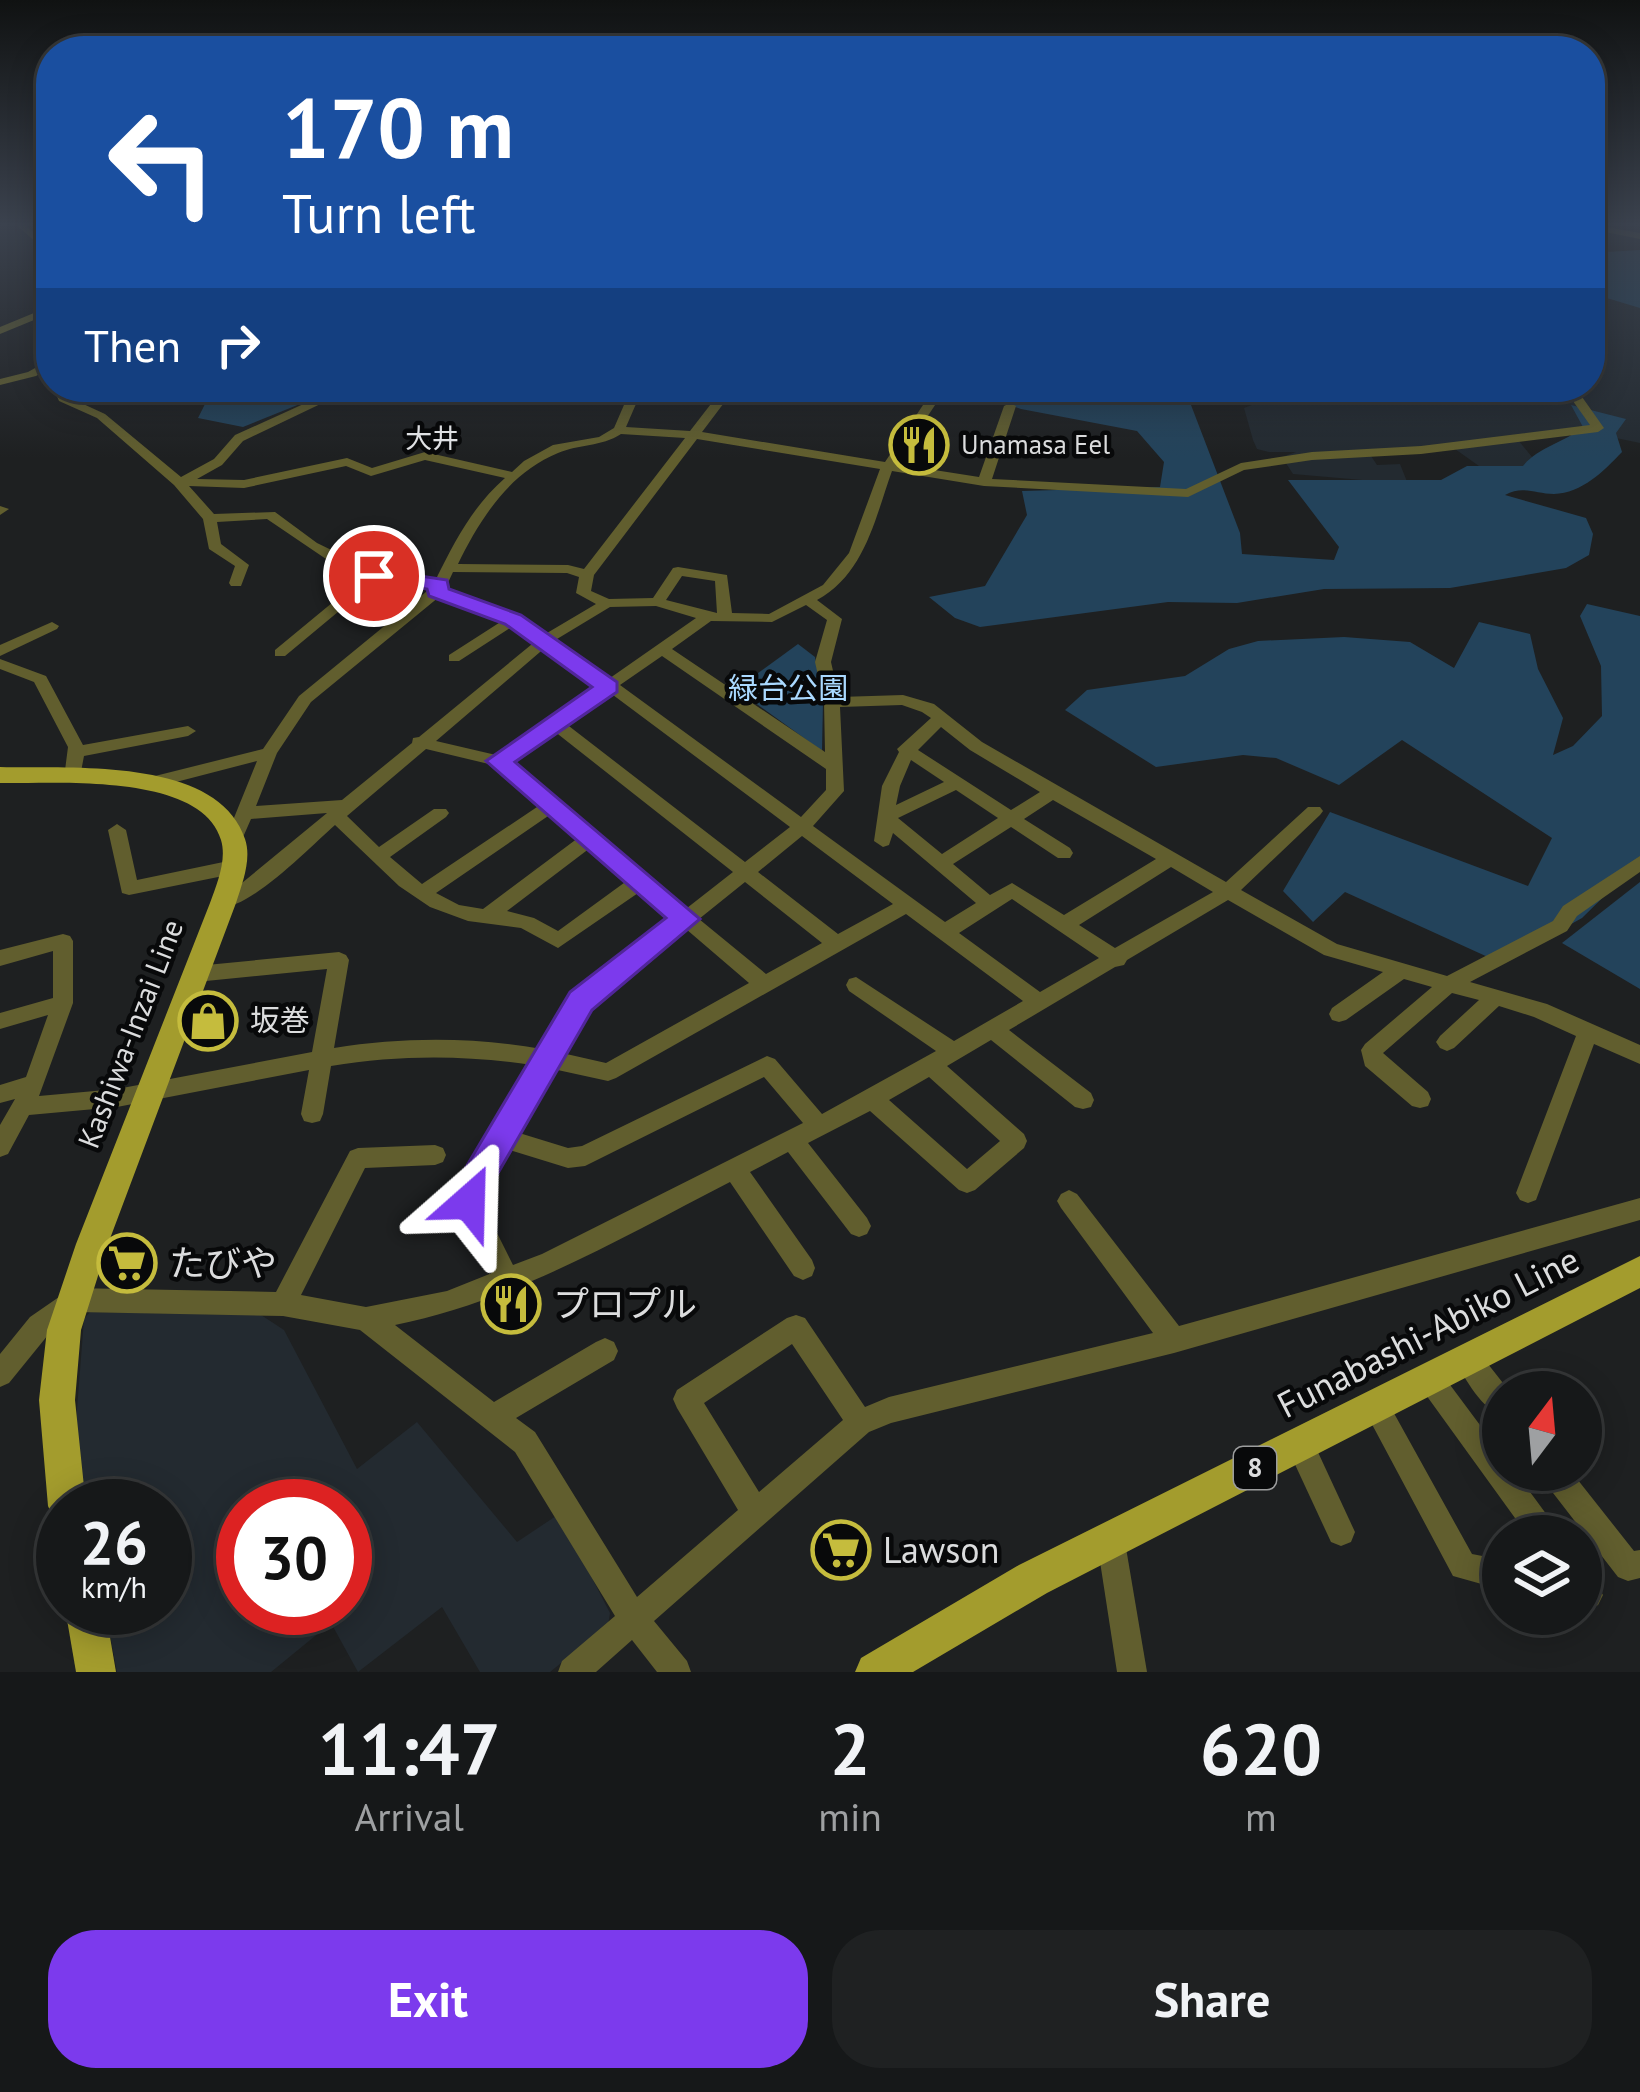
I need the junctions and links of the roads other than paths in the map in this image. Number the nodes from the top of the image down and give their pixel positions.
1 (36, 322) edge
2 (0, 334) edge
3 (36, 371) edge
4 (0, 382) edge
5 (70, 402) edge
6 (317, 402) edge
7 (631, 402) edge
8 (719, 402) edge
9 (930, 402) edge
10 (1580, 402) edge
11 (1010, 406) dead end
12 (619, 430) junction
13 (695, 435) junction
14 (888, 466) junction
15 (513, 476) junction
16 (182, 481) junction
17 (984, 482) junction
18 (210, 518) junction
19 (451, 568) junction
20 (587, 575) junction
21 (374, 576) junction
22 (236, 583) dead end
23 (438, 588) junction
24 (808, 600) junction
25 (657, 602) junction
26 (607, 603) junction
27 (717, 617) junction
28 (513, 620) junction
29 (52, 626) dead end
30 (547, 639) junction
31 (664, 650) junction
32 (0, 651) edge
33 (280, 653) dead end
34 (454, 658) dead end
35 (0, 664) edge
36 (608, 687) junction
37 (832, 702) junction
38 (940, 719) junction
39 (555, 723) junction
40 (188, 731) dead end
41 (419, 742) junction
42 (905, 749) junction
43 (269, 753) junction
44 (499, 761) junction
45 (75, 765) junction
46 (835, 767) junction
47 (0, 775) edge
48 (149, 782) junction
49 (957, 783) junction
50 (1053, 792) junction
51 (551, 806) junction
52 (342, 811) junction
53 (1314, 811) dead end
54 (440, 814) dead end
55 (885, 818) junction
56 (1012, 819) junction
57 (801, 829) junction
58 (117, 830) dead end
59 (589, 839) junction
60 (238, 840) junction
61 (883, 841) dead end
62 (1064, 853) dead end
63 (379, 856) junction
64 (1170, 860) junction
65 (1640, 863) edge
66 (940, 864) junction
67 (746, 872) junction
68 (639, 882) junction
69 (423, 893) junction
70 (1226, 893) junction
71 (223, 903) junction
72 (989, 904) junction
73 (905, 906) junction
74 (490, 914) junction
75 (686, 919) junction
76 (1064, 925) junction
77 (943, 933) junction
78 (837, 944) junction
79 (0, 958) edge
80 (1117, 960) junction
81 (1401, 970) junction
82 (196, 974) junction
83 (1449, 984) junction
84 (764, 985) junction
85 (856, 985) dead end
86 (1496, 998) junction
87 (1039, 1002) junction
88 (63, 1003) junction
89 (1340, 1014) dead end
90 (0, 1021) edge
91 (994, 1030) junction
92 (1588, 1032) junction
93 (1447, 1042) dead end
94 (955, 1053) junction
95 (1640, 1055) edge
96 (550, 1056) junction
97 (318, 1062) junction
98 (932, 1066) junction
99 (34, 1084) junction
100 (152, 1091) junction
101 (0, 1094) edge
102 (872, 1099) junction
103 (1420, 1099) dead end
104 (1083, 1100) dead end
105 (23, 1106) junction
106 (312, 1114) dead end
107 (820, 1127) junction
108 (500, 1136) junction
109 (793, 1142) junction
110 (0, 1147) edge
111 (435, 1155) dead end
112 (736, 1172) junction
113 (1528, 1193) dead end
114 (1070, 1201) dead end
115 (1640, 1209) edge
116 (859, 1226) dead end
117 (803, 1268) dead end
118 (1640, 1271) edge
119 (508, 1280) junction
120 (72, 1300) junction
121 (283, 1304) junction
122 (366, 1319) junction
123 (1174, 1340) junction
124 (605, 1351) dead end
125 (1468, 1360) junction
126 (0, 1374) edge
127 (1482, 1378) edge
128 (1430, 1379) junction
129 (1376, 1406) junction
130 (495, 1416) junction
131 (860, 1423) junction
132 (1300, 1445) junction
133 (64, 1479) edge
134 (1569, 1491) edge
135 (755, 1511) junction
136 (1530, 1515) edge
137 (1341, 1532) dead end
138 (1111, 1542) junction
139 (1640, 1564) edge
140 (1482, 1570) edge
141 (634, 1619) junction
142 (90, 1635) edge
143 (96, 1672) edge
144 (573, 1672) edge
145 (676, 1672) edge
146 (875, 1672) edge
147 (1132, 1672) edge

1 - 2 street
3 - 4 street
5 - 16 street
6 - 16 street
7 - 12 street
8 - 13 street
9 - 14 street
10 - 17 street
11 - 17 street
12 - 13 street
12 - 15 street
13 - 14 street
13 - 20 street
14 - 17 street
14 - 24 street
15 - 16 street
15 - 19 street
16 - 18 street
18 - 21 street
18 - 22 street
19 - 20 street
19 - 23 street
20 - 26 street
21 - 23 street
21 - 33 street
23 - 28 street
23 - 43 street
24 - 27 street
24 - 37 street
25 - 26 street
25 - 27 street
25 - 27 street
26 - 30 street
27 - 31 street
28 - 30 street
28 - 34 street
29 - 32 street
30 - 36 street
30 - 41 street
31 - 36 street
31 - 46 street
35 - 45 street
36 - 39 street
36 - 57 street
37 - 38 street
37 - 46 street
38 - 42 street
38 - 50 street
39 - 44 street
39 - 67 street
40 - 45 street
41 - 44 street
41 - 52 street
42 - 49 street
42 - 55 street
43 - 48 street
43 - 60 street
44 - 51 street
45 - 47 main road
45 - 48 main road
46 - 57 street
48 - 60 main road
49 - 55 street
49 - 56 street
50 - 56 street
50 - 64 street
51 - 59 street
51 - 69 street
52 - 60 street
52 - 63 street
52 - 71 street
53 - 70 street
54 - 63 street
55 - 61 street
55 - 66 street
56 - 62 street
56 - 66 street
57 - 67 street
57 - 73 street
58 - 60 street
59 - 68 street
59 - 74 street
60 - 71 main road, Kashiwa-Inzai Line
63 - 69 street
64 - 70 street
64 - 76 street
65 - 83 street
66 - 72 street
67 - 75 street
67 - 78 street
68 - 74 street
68 - 75 street
69 - 74 street
70 - 80 street
70 - 81 street
71 - 82 main road, Kashiwa-Inzai Line
72 - 76 street
72 - 77 street
73 - 77 street
73 - 78 street
75 - 84 street
75 - 96 street
76 - 80 street
77 - 87 street
78 - 84 street
79 - 88 street
80 - 87 street
81 - 83 street
81 - 89 street
82 - 97 street
82 - 100 main road, Kashiwa-Inzai Line
83 - 86 street
83 - 103 street
84 - 96 street
85 - 94 street
86 - 92 street
86 - 93 street
87 - 91 street
88 - 90 street
88 - 99 street
91 - 94 street
91 - 104 street
92 - 95 street
92 - 113 street
94 - 98 street
96 - 97 street
96 - 108 street
97 - 100 street
97 - 106 street
98 - 102 street
98 - 102 street
99 - 101 street
99 - 105 street
100 - 105 street
100 - 120 main road, Kashiwa-Inzai Line
102 - 107 street
105 - 110 street
107 - 108 street
107 - 109 street
108 - 119 street
109 - 112 street
109 - 116 street
111 - 121 street
112 - 117 street
112 - 119 street
114 - 123 street
115 - 123 street
118 - 125 main road, Funabashi-Abiko Line / 8
119 - 122 street
120 - 121 street
120 - 126 street
120 - 133 main road, Kashiwa-Inzai Line
121 - 122 street
122 - 130 street
123 - 131 street
124 - 130 street
125 - 127 street
125 - 128 main road, Funabashi-Abiko Line / 8
128 - 129 main road, Funabashi-Abiko Line / 8
128 - 136 street
129 - 132 main road, Funabashi-Abiko Line / 8
129 - 140 street
130 - 141 street
131 - 135 street
131 - 135 street
132 - 137 street
132 - 138 main road, Funabashi-Abiko Line / 8
134 - 139 street
135 - 141 street
138 - 146 main road, Funabashi-Abiko Line / 8
138 - 147 street
141 - 144 street
141 - 145 street
142 - 143 main road

